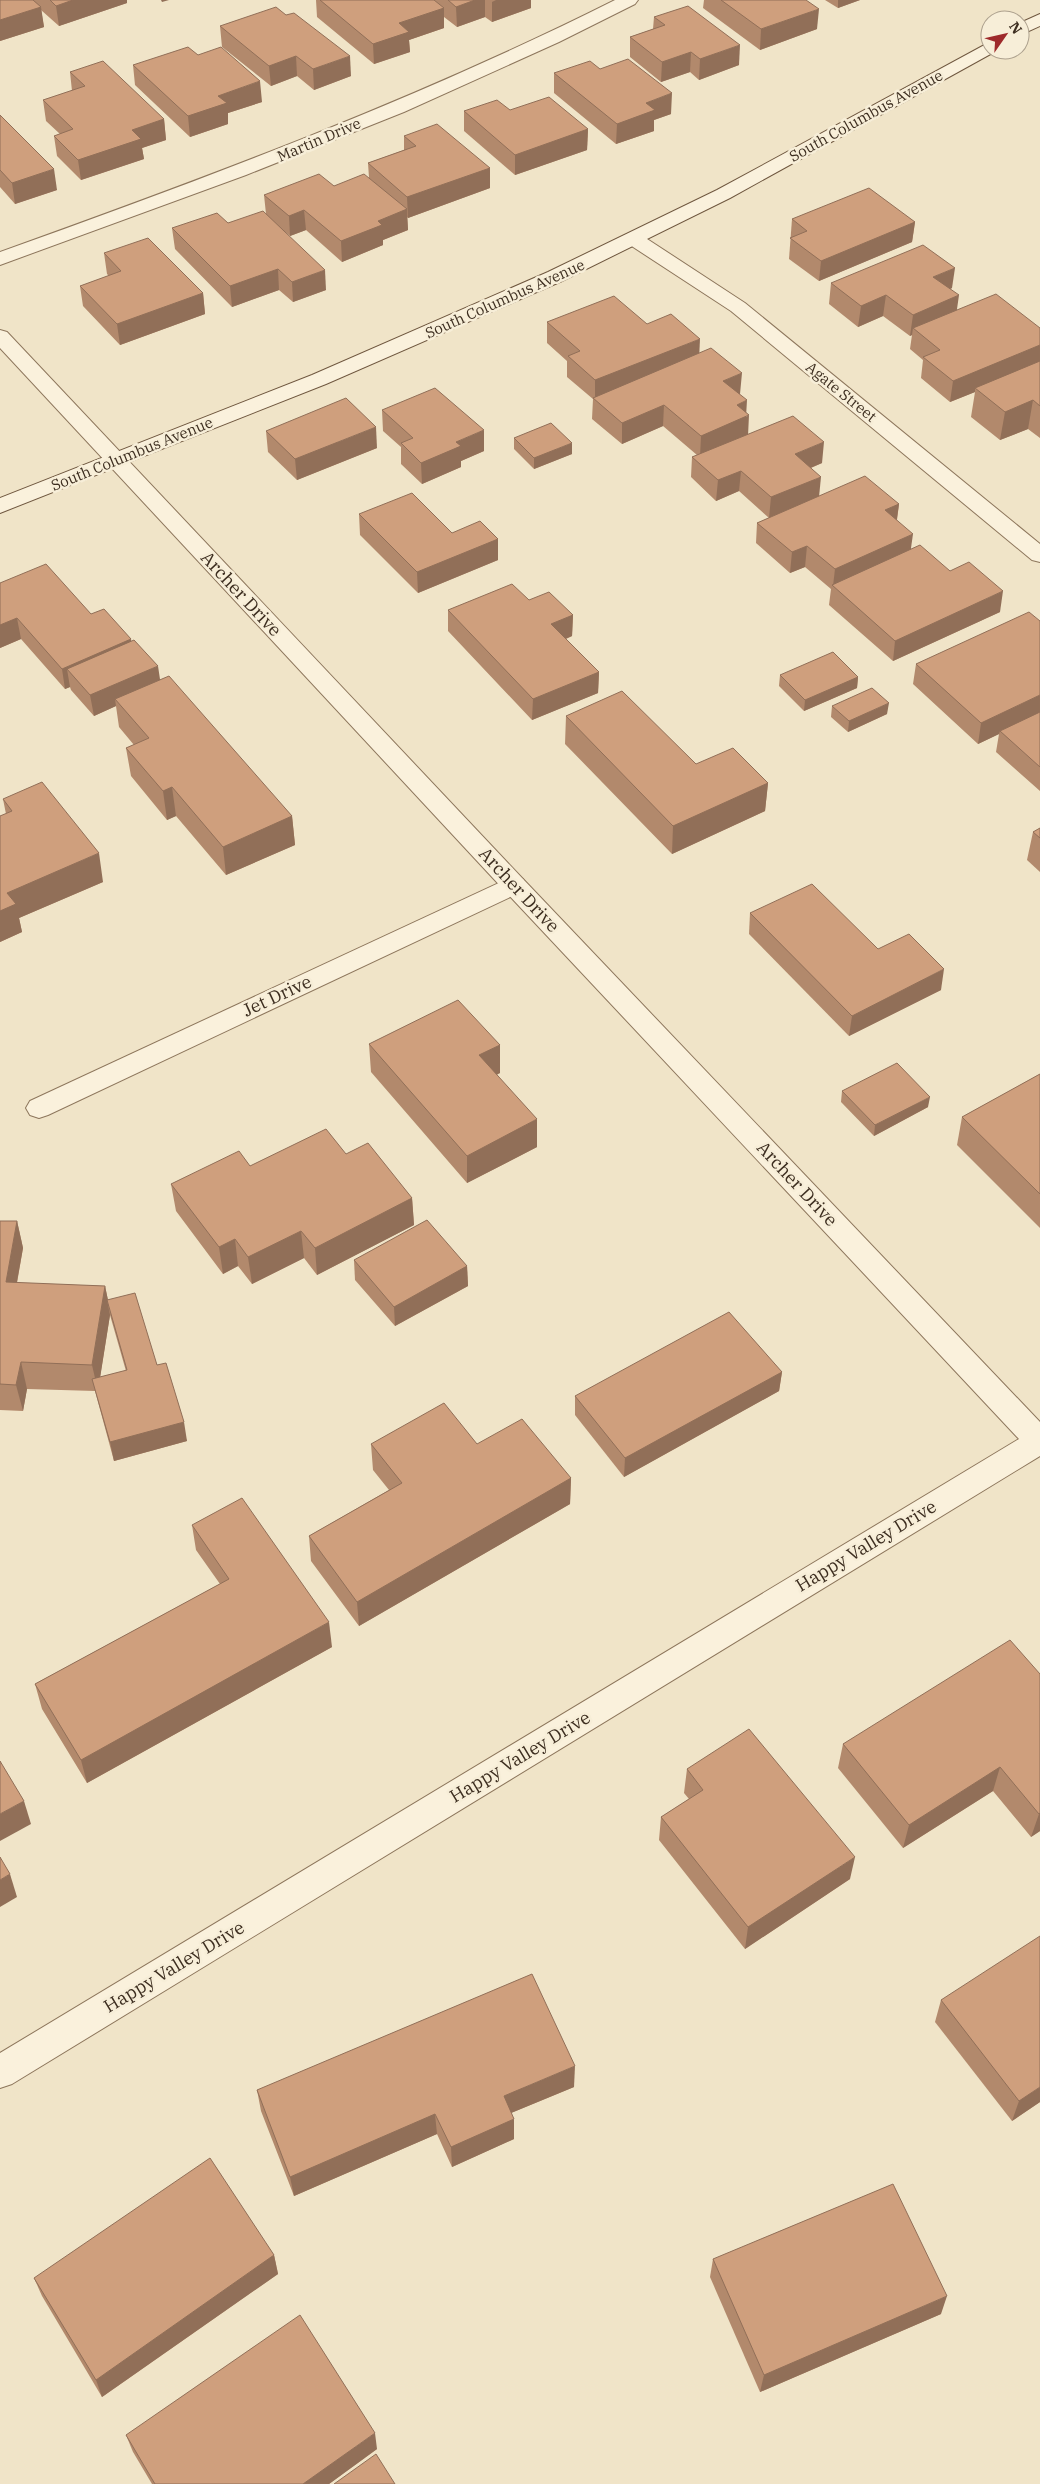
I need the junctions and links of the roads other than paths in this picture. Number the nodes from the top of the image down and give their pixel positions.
1 (629, 0) edge
2 (980, 53) edge
3 (634, 239) junction
4 (0, 259) edge
5 (0, 336) edge
6 (116, 461) junction
7 (0, 506) edge
8 (1040, 555) edge
9 (514, 885) junction
10 (39, 1108) dead end
11 (1040, 1441) edge
12 (0, 2072) edge

1 - 4 street, Martin Drive
2 - 3 street, South Columbus Avenue
3 - 6 street, South Columbus Avenue
3 - 8 street, Agate Street
5 - 6 street, Archer Drive
6 - 7 street, South Columbus Avenue
6 - 9 street, Archer Drive
9 - 10 street, Jet Drive
9 - 11 street, Archer Drive
11 - 12 street, Happy Valley Drive

